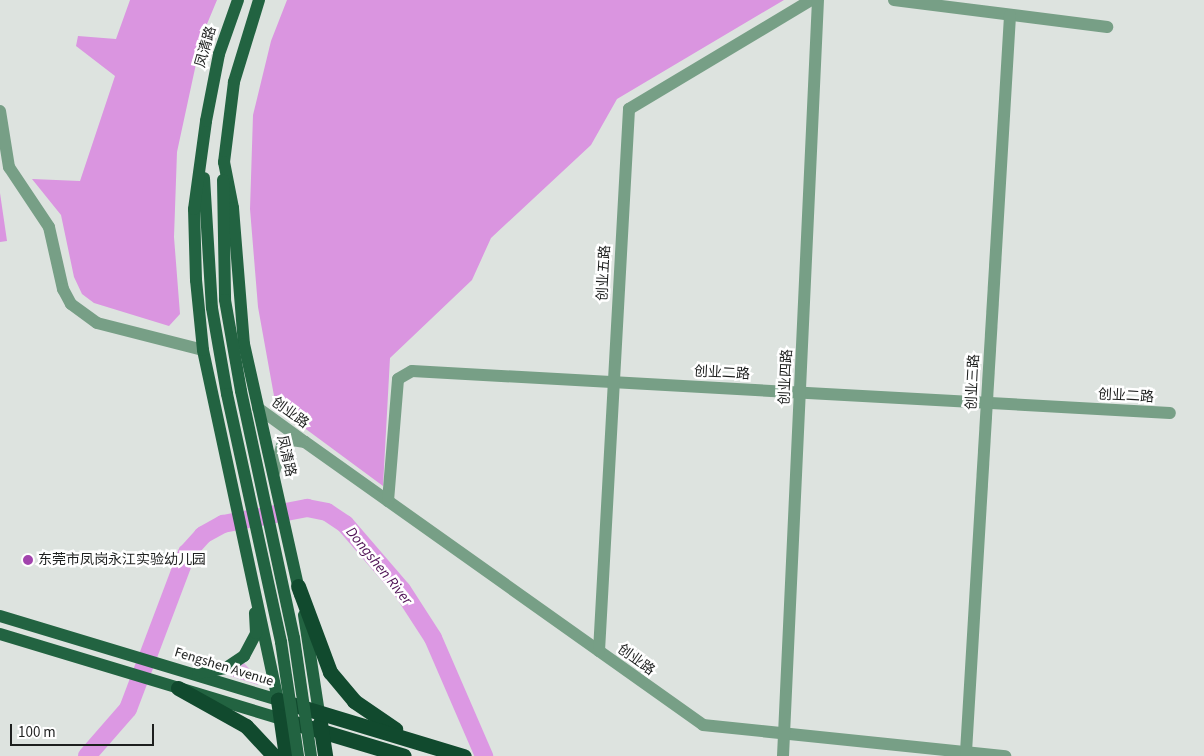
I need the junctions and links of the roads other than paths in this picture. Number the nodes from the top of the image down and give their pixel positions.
1 (238, 0) edge
2 (259, 0) edge
3 (812, 0) edge
4 (818, 0) edge
5 (894, 0) edge
6 (1010, 14) junction
7 (1107, 27) dead end
8 (0, 111) edge
9 (224, 162) junction
10 (203, 163) junction
11 (203, 350) junction
12 (613, 382) junction
13 (800, 392) junction
14 (987, 403) junction
15 (258, 408) junction
16 (1170, 413) dead end
17 (305, 442) junction
18 (274, 473) junction
19 (388, 501) junction
20 (298, 586) junction
21 (256, 595) junction
22 (0, 616) edge
23 (0, 634) edge
24 (598, 651) junction
25 (185, 672) junction
26 (178, 688) junction
27 (278, 700) junction
28 (319, 712) junction
29 (281, 719) junction
30 (322, 731) junction
31 (784, 732) junction
32 (440, 749) junction
33 (966, 752) junction
34 (274, 756) edge
35 (286, 756) edge
36 (298, 756) edge
37 (311, 756) edge
38 (325, 756) edge
39 (404, 756) edge
40 (464, 756) edge
41 (783, 756) edge
42 (1005, 756) edge

1 - 10 main road, 凤清路
2 - 9 main road, 凤清路
3 - 12 street, 创业五路
4 - 13 street, 创业四路
5 - 6 street
6 - 7 street
6 - 14 street, 创业三路
8 - 11 street
9 - 15 main road, 凤清路
9 - 37 main road, 凤清路, bridge
10 - 11 main road, 凤清路
10 - 36 main road, 凤清路, bridge
11 - 21 main road, 凤清路
12 - 13 street, 创业二路
12 - 19 street, 创业二路
12 - 24 street, 创业五路
13 - 14 street, 创业二路
13 - 31 street, 创业四路
14 - 16 street, 创业二路
14 - 33 street, 创业三路
15 - 17 street, 创业路
15 - 18 main road, 凤清路
17 - 18 street, 创业路
17 - 19 street, 创业路
18 - 20 main road, 凤清路
19 - 24 street, 创业路
20 - 28 main road, 凤清路
20 - 32 highway
21 - 25 main road
21 - 27 main road, 凤清路
22 - 25 main road, Fengshen Avenue
23 - 26 main road
24 - 31 street, 创业路
25 - 27 main road, Fengshen Avenue
26 - 29 main road
26 - 34 highway
27 - 28 highway, Fengshen Avenue
27 - 29 highway, 凤清路
28 - 30 highway, 凤清路
28 - 32 highway, Fengshen Avenue
29 - 30 highway
29 - 35 highway, 凤清路
30 - 38 highway, 凤清路
30 - 39 highway
31 - 33 street, 创业路
31 - 41 street, 创业四路
32 - 40 highway
33 - 42 street, 创业路

